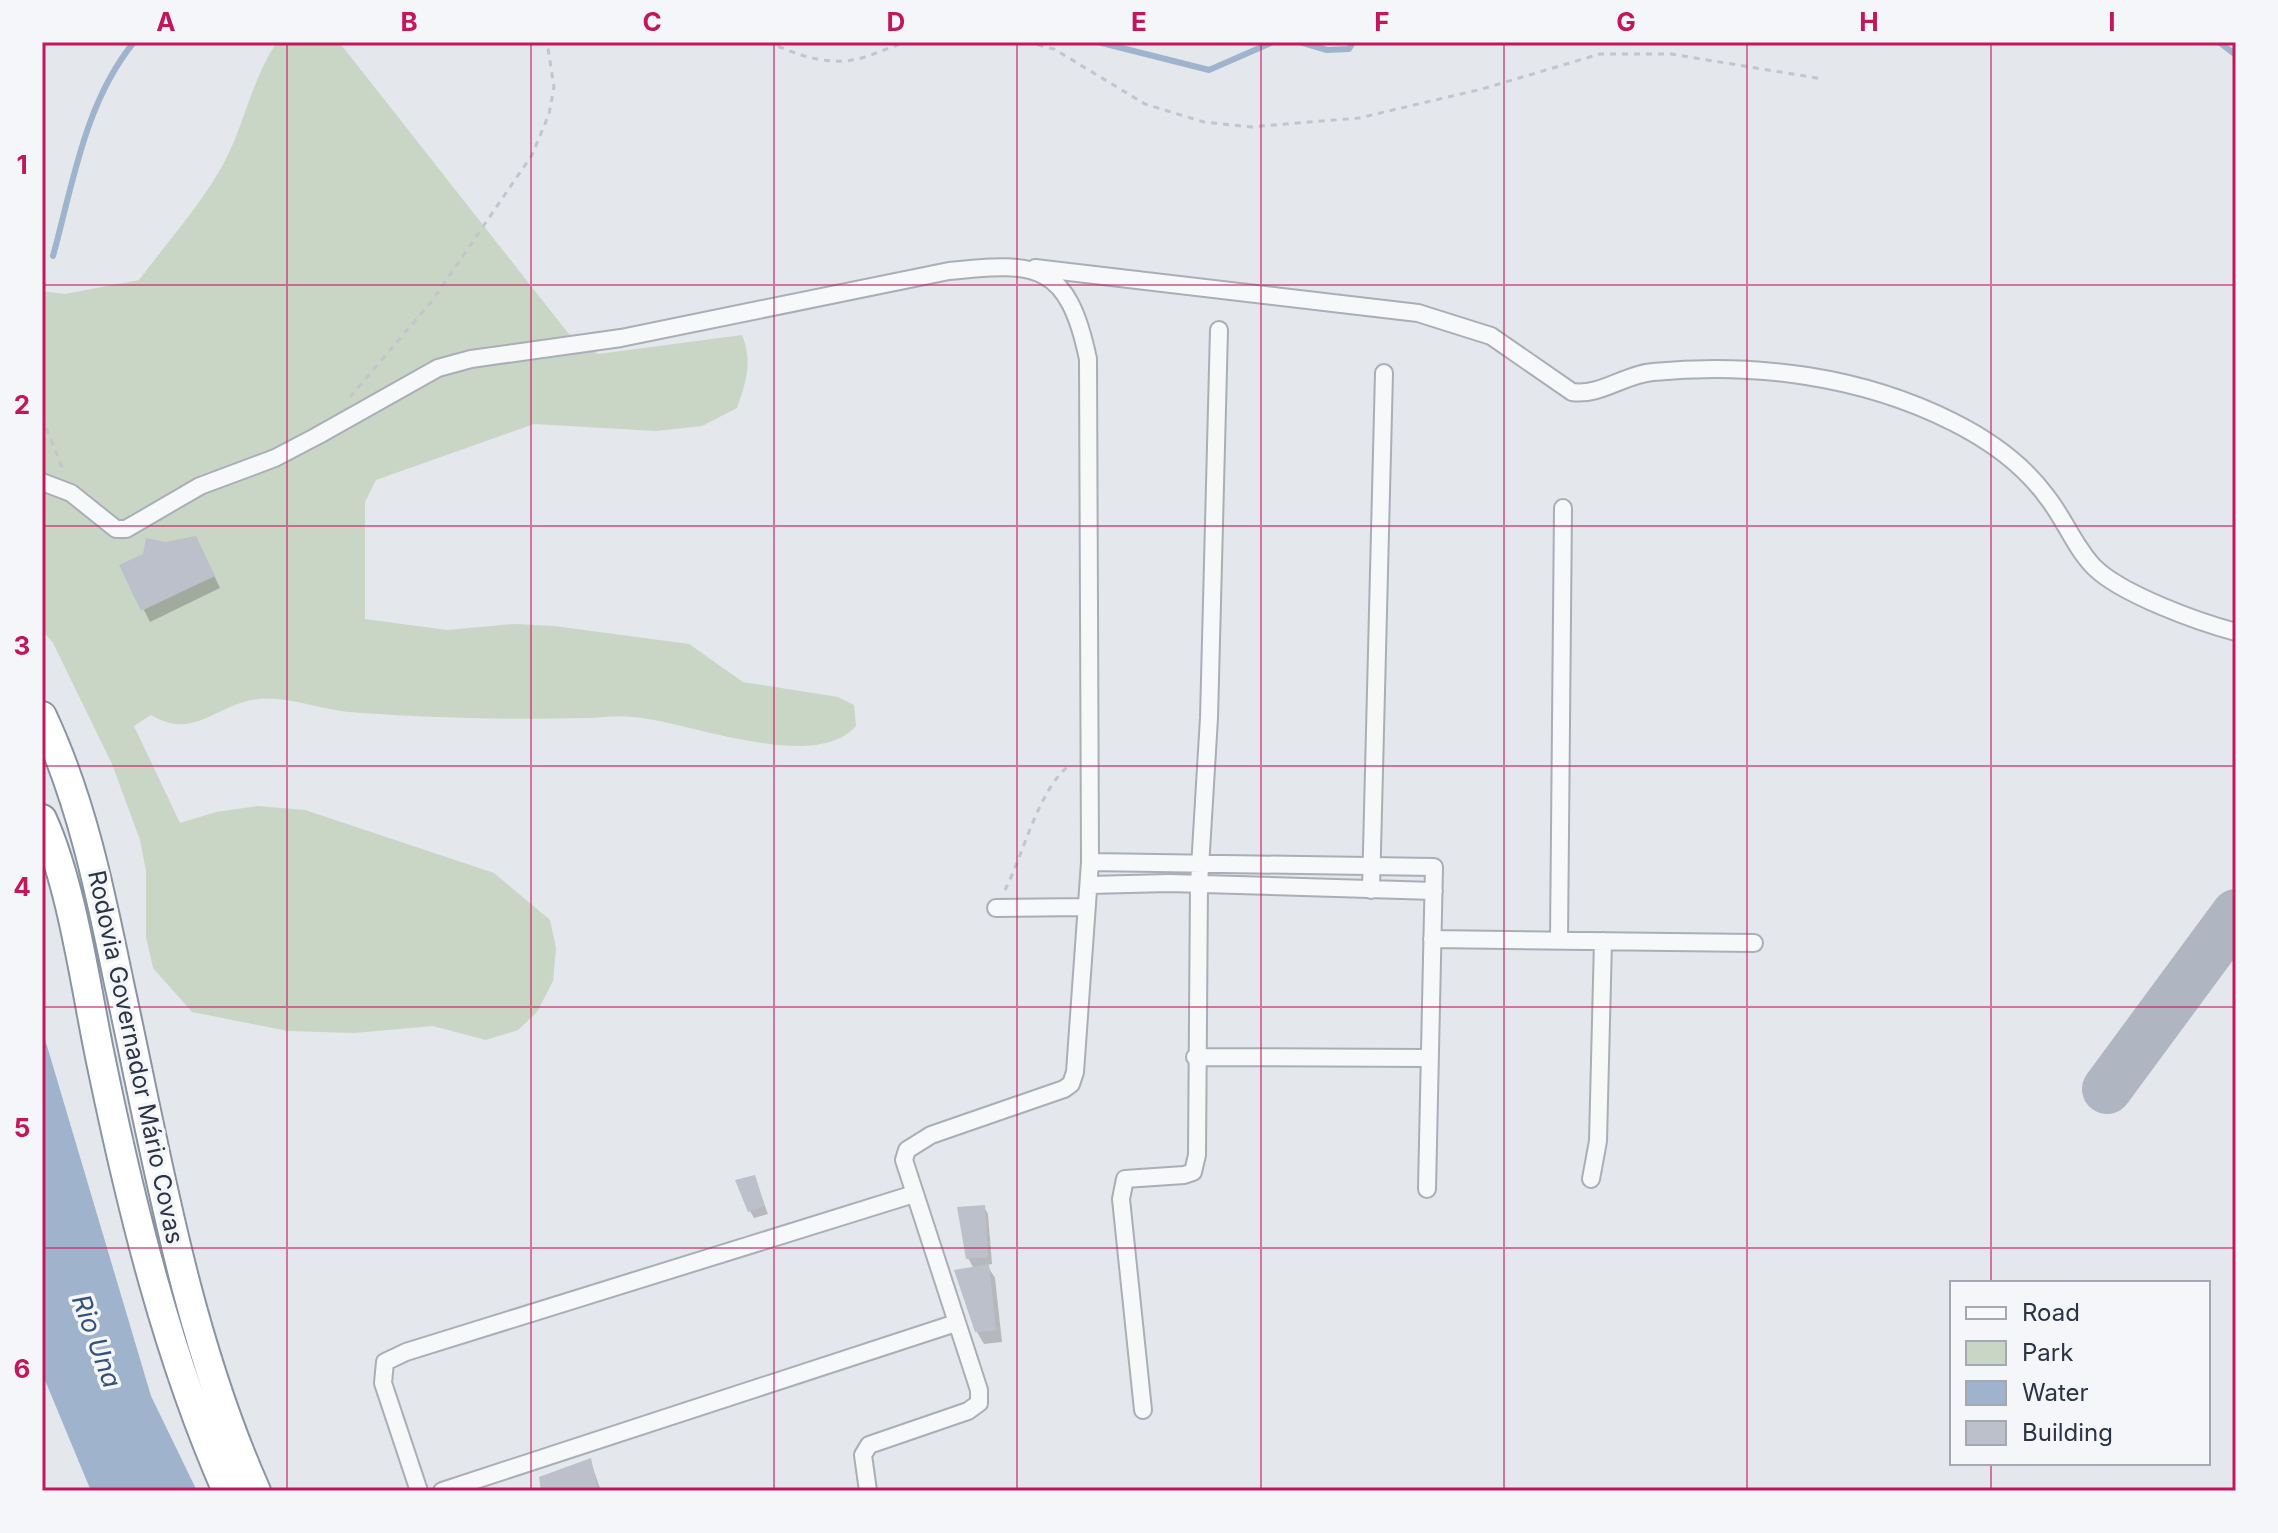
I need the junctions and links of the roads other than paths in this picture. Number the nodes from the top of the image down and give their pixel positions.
1 (1034, 268) junction
2 (1219, 330) dead end
3 (1384, 373) dead end
4 (42, 482) edge
5 (1563, 508) dead end
6 (2236, 632) edge
7 (42, 716) edge
8 (42, 819) edge
9 (1090, 862) junction
10 (1200, 862) junction
11 (1372, 866) junction
12 (1199, 884) junction
13 (1089, 885) junction
14 (1371, 890) junction
15 (1434, 891) junction
16 (1087, 907) junction
17 (996, 908) road end
18 (1432, 939) junction
19 (1559, 940) junction
20 (1603, 941) junction
21 (1754, 943) dead end
22 (1195, 1057) junction
23 (1428, 1058) junction
24 (1591, 1179) dead end
25 (1427, 1189) dead end
26 (914, 1194) junction
27 (956, 1323) junction
28 (1143, 1410) dead end
29 (227, 1491) edge
30 (256, 1491) edge
31 (419, 1491) edge
32 (442, 1491) edge
33 (868, 1491) edge

1 - 4 street
1 - 6 street
1 - 9 street
2 - 10 street
3 - 11 street
5 - 19 street
7 - 30 highway, Rodovia Governador Mário Covas
8 - 29 highway, Rodovia Governador Mário Covas
9 - 10 street
9 - 13 street
10 - 11 street
10 - 12 street
11 - 14 street
11 - 15 street
12 - 13 street
12 - 14 street
12 - 22 street
13 - 16 street
14 - 15 street
15 - 18 street
16 - 17 street
16 - 26 street
18 - 19 street
18 - 23 street
19 - 20 street
20 - 21 street
20 - 24 street
22 - 23 street
22 - 28 street
23 - 25 street
26 - 27 street
26 - 31 street
27 - 32 street
27 - 33 street

